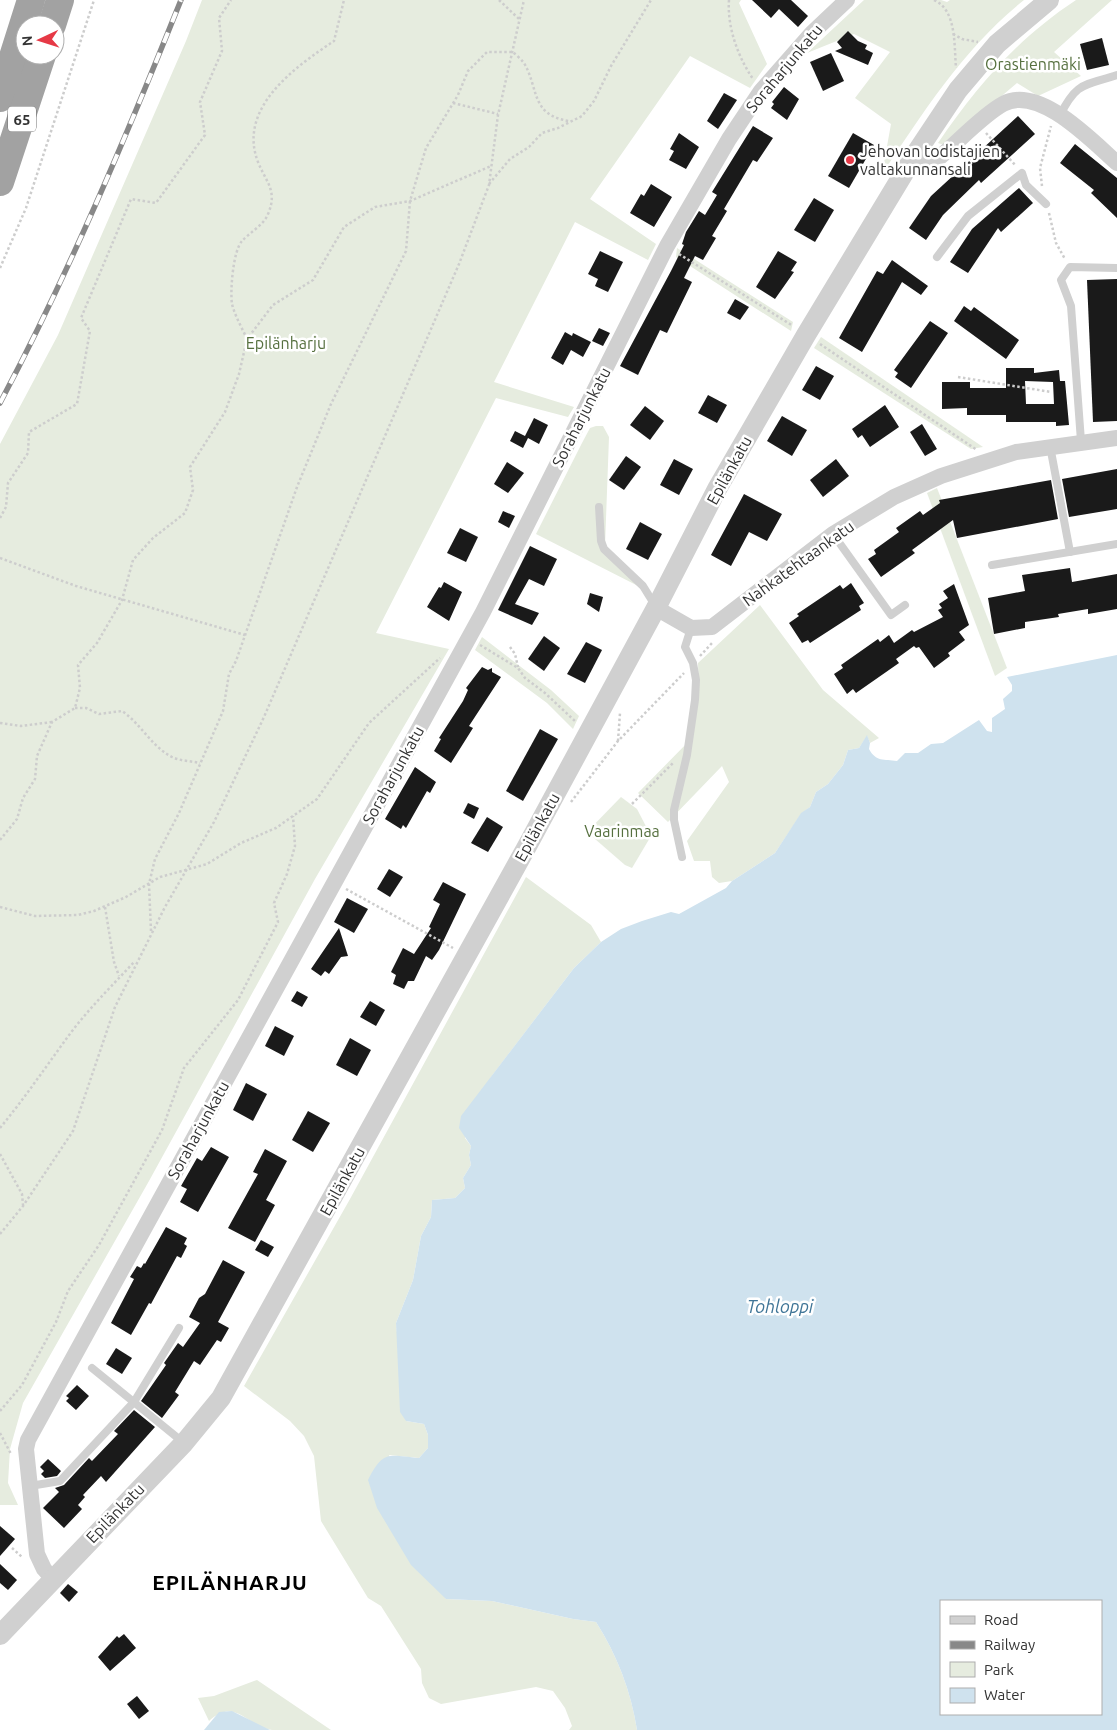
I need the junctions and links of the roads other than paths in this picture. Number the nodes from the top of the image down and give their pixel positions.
1 (31, 0) edge
2 (60, 0) edge
3 (848, 0) edge
4 (1050, 0) edge
5 (55, 15) edge
6 (39, 65) edge
7 (1117, 76) edge
8 (0, 98) edge
9 (1057, 113) junction
10 (916, 153) junction
11 (1117, 164) edge
12 (0, 182) edge
13 (1046, 204) road end
14 (937, 257) dead end
15 (1117, 268) edge
16 (1117, 438) edge
17 (1081, 441) junction
18 (1050, 446) junction
19 (599, 507) dead end
20 (833, 534) junction
21 (1117, 544) edge
22 (1070, 552) junction
23 (992, 566) dead end
24 (904, 605) dead end
25 (656, 608) junction
26 (691, 628) junction
27 (682, 857) dead end
28 (179, 1328) dead end
29 (92, 1368) dead end
30 (134, 1402) junction
31 (184, 1443) junction
32 (30, 1486) junction
33 (53, 1579) junction
34 (0, 1635) edge

1 - 8 highway, 65
2 - 5 highway
3 - 32 street, Soraharjunkatu
4 - 10 street, Epilänkatu
6 - 12 highway, 65
7 - 9 lane
9 - 10 street
9 - 11 street
10 - 25 street, Epilänkatu
13 - 14 lane
15 - 17 lane
16 - 17 street, Nahkatehtaankatu
17 - 18 street, Nahkatehtaankatu
18 - 20 street, Nahkatehtaankatu
18 - 22 lane
19 - 25 lane
20 - 24 lane
20 - 26 street, Nahkatehtaankatu
21 - 22 lane
22 - 23 lane
25 - 26 street
25 - 31 street, Epilänkatu
26 - 27 lane
28 - 30 lane
29 - 30 lane
30 - 31 lane
30 - 32 lane
31 - 33 street, Epilänkatu
32 - 33 street, Soraharjunkatu
33 - 34 street, Epilänkatu

